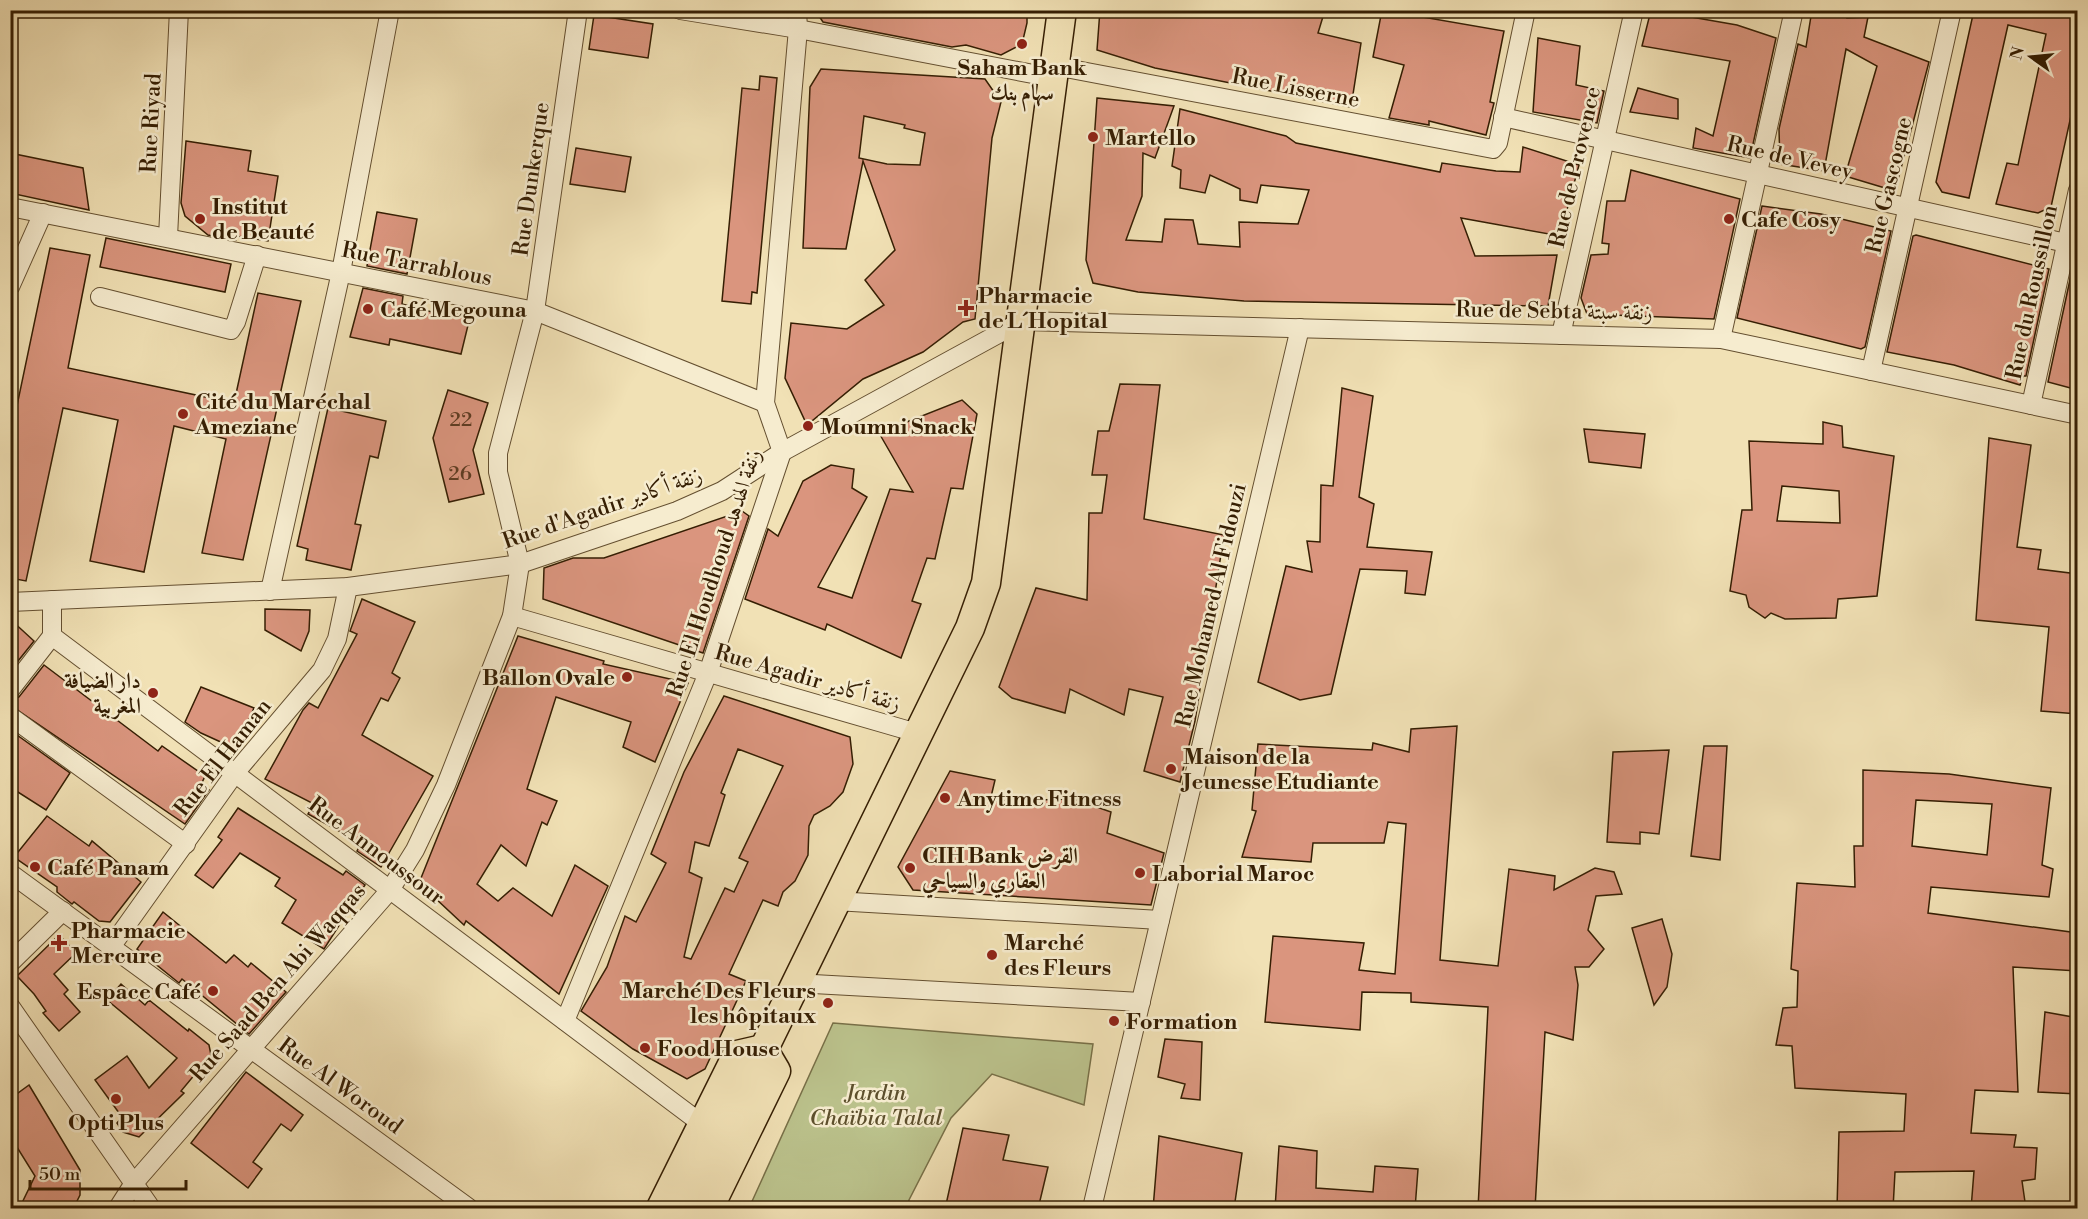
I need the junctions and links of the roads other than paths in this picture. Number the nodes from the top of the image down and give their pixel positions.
1 (179, 10) edge
2 (390, 10) edge
3 (578, 10) edge
4 (680, 10) edge
5 (1062, 10) edge
6 (1526, 10) edge
7 (1634, 10) edge
8 (1794, 10) edge
9 (1952, 10) edge
10 (798, 20) edge
11 (1055, 72) junction
12 (1503, 117) junction
13 (1605, 140) junction
14 (1758, 174) junction
15 (2078, 190) edge
16 (10, 207) edge
17 (1908, 208) junction
18 (43, 213) junction
19 (168, 237) junction
20 (2066, 243) junction
21 (257, 255) junction
22 (341, 272) junction
23 (10, 287) edge
24 (100, 297) dead end
25 (535, 311) junction
26 (1022, 321) junction
27 (1300, 328) junction
28 (1561, 334) junction
29 (1721, 339) junction
30 (1871, 371) junction
31 (765, 403) junction
32 (2031, 405) junction
33 (2078, 415) edge
34 (782, 452) junction
35 (520, 564) junction
36 (348, 587) junction
37 (270, 591) junction
38 (52, 600) junction
39 (10, 602) edge
40 (512, 616) junction
41 (52, 636) junction
42 (708, 673) junction
43 (10, 690) edge
44 (10, 716) edge
45 (917, 733) junction
46 (235, 773) junction
47 (186, 844) junction
48 (10, 873) edge
49 (390, 890) junction
50 (835, 900) junction
51 (63, 911) junction
52 (1160, 920) junction
53 (111, 947) junction
54 (10, 963) edge
55 (795, 983) junction
56 (1141, 1002) junction
57 (10, 1006) edge
58 (565, 1021) junction
59 (763, 1048) junction
60 (250, 1049) junction
61 (702, 1124) junction
62 (134, 1183) junction
63 (462, 1207) edge
64 (118, 1209) edge
65 (151, 1209) edge
66 (661, 1209) edge
67 (686, 1209) edge
68 (709, 1209) edge
69 (1092, 1209) edge

1 - 19 street, Rue Riyad
2 - 22 street
3 - 25 street, Rue Dunkerque
4 - 10 street, Rue Lisserne
5 - 11 main road
6 - 12 street, Rue Lisserne
7 - 13 street, Rue de Provence
8 - 14 street
9 - 17 street, Rue Gascogne
10 - 11 street, Rue Lisserne
10 - 31 street, Rue El Houdhoud زنقة الهدهد
11 - 12 street, Rue Lisserne
11 - 26 main road
12 - 13 street, Rue de Vevey
13 - 14 street, Rue de Vevey
13 - 28 street, Rue de Provence
14 - 17 street, Rue de Vevey
14 - 29 street
15 - 20 street, Rue du Roussillon
16 - 18 street, Rue Tarrablous
17 - 20 street, Rue de Vevey
17 - 30 street, Rue Gascogne
18 - 19 street, Rue Tarrablous
18 - 23 street
19 - 21 street, Rue Tarrablous
20 - 32 street, Rue du Roussillon
21 - 22 street, Rue Tarrablous
21 - 24 street
22 - 25 street, Rue Tarrablous
22 - 37 street
25 - 31 street, Rue Tarrablous
25 - 35 street, Rue Dunkerque
26 - 27 street, Rue de Sebta زنقة سبتة
26 - 34 street, Rue d'Agadir زنقة أكادير
26 - 45 main road
27 - 28 street, Rue de Sebta زنقة سبتة
27 - 52 street, Rue Mohamed Al Fidouzi
28 - 29 street, Rue de Sebta زنقة سبتة
29 - 30 street, Rue de Sebta زنقة سبتة
30 - 32 street, Rue de Sebta زنقة سبتة
31 - 34 street, Rue El Houdhoud زنقة الهدهد
32 - 33 street, Rue de Sebta زنقة سبتة
34 - 35 street, Rue d'Agadir زنقة أكادير
34 - 42 street, Rue El Houdhoud زنقة الهدهد
35 - 36 street, Rue d'Agadir زنقة أكادير
35 - 40 street, Rue Saad Ben Abi Waqqas
36 - 37 street, Rue d'Agadir زنقة أكادير
36 - 46 street, Rue El Haman
37 - 38 street, Rue d'Agadir زنقة أكادير
38 - 39 street, Rue d'Agadir زنقة أكادير
38 - 41 street
40 - 42 street, Rue Agadir زنقة أكادير
40 - 49 street, Rue Saad Ben Abi Waqqas
41 - 43 street
41 - 46 street, Rue Annoussour
42 - 45 street, Rue Agadir زنقة أكادير
42 - 58 street, Rue El Houdhoud زنقة الهدهد
44 - 47 street
45 - 50 main road
46 - 47 street, Rue El Haman
46 - 49 street, Rue Annoussour
47 - 53 street, Rue El Haman
48 - 51 street, Rue Al Woroud
49 - 58 street, Rue Annoussour
49 - 60 street, Rue Saad Ben Abi Waqqas
50 - 52 street
50 - 55 main road
51 - 53 street, Rue Al Woroud
51 - 54 street
52 - 56 street, Rue Mohamed Al Fidouzi
53 - 60 street, Rue Al Woroud
55 - 56 street
55 - 59 main road
56 - 69 street, Rue Mohamed Al Fidouzi
57 - 62 street
58 - 61 street, Rue Annoussour
59 - 61 main road
59 - 67 main road
59 - 68 main road
60 - 62 street, Rue Saad Ben Abi Waqqas
60 - 63 street, Rue Al Woroud
61 - 66 main road
62 - 64 street, Rue Saad Ben Abi Waqqas
62 - 65 street

